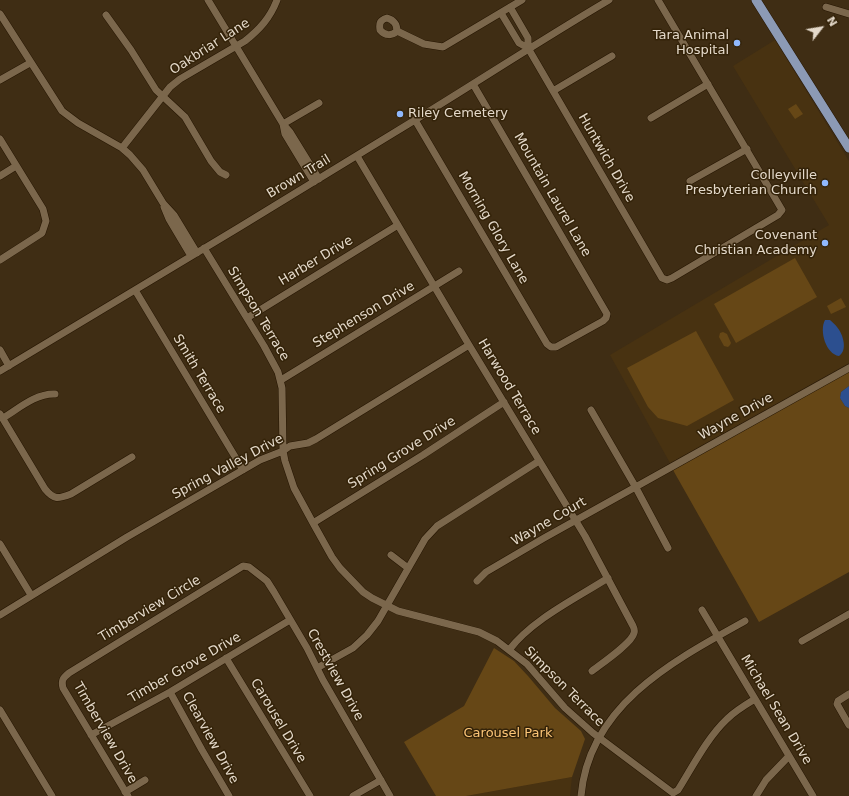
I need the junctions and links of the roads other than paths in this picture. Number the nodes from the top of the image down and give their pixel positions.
1 (208, 0) edge
2 (277, 0) edge
3 (522, 0) edge
4 (609, 0) edge
5 (658, 0) edge
6 (756, 0) edge
7 (510, 7) junction
8 (826, 7) dead end
9 (501, 13) junction
10 (0, 14) edge
11 (849, 14) edge
12 (106, 16) dead end
13 (397, 31) dead end
14 (235, 47) junction
15 (528, 48) junction
16 (612, 56) dead end
17 (30, 63) junction
18 (0, 80) edge
19 (473, 84) junction
20 (708, 84) junction
21 (553, 91) junction
22 (162, 97) junction
23 (319, 103) dead end
24 (651, 118) dead end
25 (415, 120) junction
26 (283, 124) junction
27 (0, 139) edge
28 (122, 148) junction
29 (849, 148) edge
30 (747, 149) junction
31 (357, 156) junction
32 (16, 166) junction
33 (0, 176) edge
34 (226, 176) dead end
35 (316, 181) junction
36 (690, 182) dead end
37 (398, 225) junction
38 (204, 248) junction
39 (194, 255) junction
40 (0, 260) edge
41 (459, 271) dead end
42 (434, 286) junction
43 (135, 290) junction
44 (247, 318) junction
45 (469, 345) junction
46 (551, 347) joint
47 (0, 350) edge
48 (9, 366) junction
49 (849, 368) edge
50 (0, 371) edge
51 (281, 380) junction
52 (54, 394) dead end
53 (504, 402) junction
54 (591, 410) dead end
55 (1, 416) edge
56 (283, 451) junction
57 (132, 457) dead end
58 (539, 461) junction
59 (243, 470) junction
60 (635, 486) junction
61 (576, 520) junction
62 (313, 523) junction
63 (0, 544) edge
64 (668, 548) dead end
65 (391, 556) dead end
66 (408, 568) junction
67 (254, 570) joint
68 (608, 578) junction
69 (477, 581) dead end
70 (31, 595) junction
71 (387, 606) junction
72 (702, 610) dead end
73 (849, 614) edge
74 (0, 615) edge
75 (290, 620) junction
76 (745, 621) dead end
77 (718, 636) junction
78 (802, 641) dead end
79 (509, 650) junction
80 (226, 658) junction
81 (317, 668) junction
82 (592, 671) dead end
83 (62, 682) joint
84 (170, 692) junction
85 (849, 694) edge
86 (755, 699) junction
87 (0, 710) edge
88 (849, 725) edge
89 (91, 735) junction
90 (598, 738) junction
91 (789, 756) junction
92 (145, 780) dead end
93 (381, 780) junction
94 (126, 794) edge
95 (52, 796) edge
96 (229, 796) edge
97 (310, 796) edge
98 (353, 796) edge
99 (390, 796) edge
100 (581, 796) edge
101 (756, 796) edge
102 (813, 796) edge

1 - 14 street
2 - 14 street, Oakbriar Lane
3 - 7 street
4 - 15 street, Brown Trail
5 - 20 street
6 - 29 main road
7 - 9 street
7 - 15 street
8 - 11 street
9 - 13 street
9 - 15 street
10 - 17 street
12 - 22 street
14 - 22 street, Oakbriar Lane
14 - 26 street
15 - 19 street, Brown Trail
15 - 21 street, Huntwich Drive
16 - 21 street
17 - 18 street
17 - 28 street
19 - 25 street, Brown Trail
19 - 46 street, Mountain Laurel Lane
20 - 24 street
20 - 30 street
21 - 30 street, Huntwich Drive
22 - 28 street, Oakbriar Lane
22 - 34 street
23 - 26 street
25 - 31 street, Brown Trail
25 - 46 street, Morning Glory Lane
26 - 35 street
27 - 32 street
28 - 39 street
30 - 36 street
31 - 35 street, Brown Trail
31 - 37 street, Harwood Terrace
32 - 33 street
32 - 40 street
35 - 38 street, Brown Trail
37 - 42 street, Harwood Terrace
37 - 44 street, Harber Drive
38 - 39 street, Brown Trail
38 - 44 street, Simpson Terrace
39 - 43 street, Brown Trail
41 - 42 street, Stephenson Drive
42 - 45 street, Harwood Terrace
42 - 51 street, Stephenson Drive
43 - 48 street, Brown Trail
43 - 59 street, Smith Terrace
44 - 51 street, Simpson Terrace
45 - 53 street, Harwood Terrace
45 - 56 street, Spring Valley Drive
47 - 48 street
48 - 50 street, Brown Trail
49 - 60 street, Wayne Drive
51 - 56 street, Simpson Terrace
52 - 55 street
53 - 58 street, Harwood Terrace
53 - 62 street, Spring Grove Drive
54 - 60 street
55 - 57 street
56 - 59 street, Spring Valley Drive
56 - 62 street, Simpson Terrace
58 - 61 street, Harwood Terrace
58 - 66 street
59 - 70 street, Spring Valley Drive
60 - 61 street, Wayne Court
60 - 64 street
61 - 68 street, Harwood Terrace
61 - 69 street, Wayne Court
62 - 71 street, Simpson Terrace
63 - 70 street
65 - 66 street
66 - 71 street
67 - 75 street, Crestview Drive
67 - 83 street, Timberview Circle
68 - 79 street
68 - 82 street, Harwood Terrace
70 - 74 street, Spring Valley Drive
71 - 79 street, Simpson Terrace
71 - 81 street
72 - 77 street, Michael Sean Drive
73 - 78 street
75 - 80 street, Timber Grove Drive
75 - 81 street, Crestview Drive
76 - 77 street
77 - 86 street, Michael Sean Drive
77 - 90 street
79 - 90 street, Simpson Terrace
80 - 84 street, Timber Grove Drive
80 - 97 street, Carousel Drive
81 - 93 street, Crestview Drive
83 - 89 street, Timberview Drive
84 - 89 street, Timber Grove Drive
84 - 96 street, Clearview Drive
85 - 88 street
86 - 90 street, Simpson Terrace
86 - 91 street, Michael Sean Drive
87 - 95 street
89 - 94 street, Timberview Drive
90 - 100 street
91 - 101 street
91 - 102 street, Michael Sean Drive
92 - 94 street
93 - 98 street
93 - 99 street, Crestview Drive

